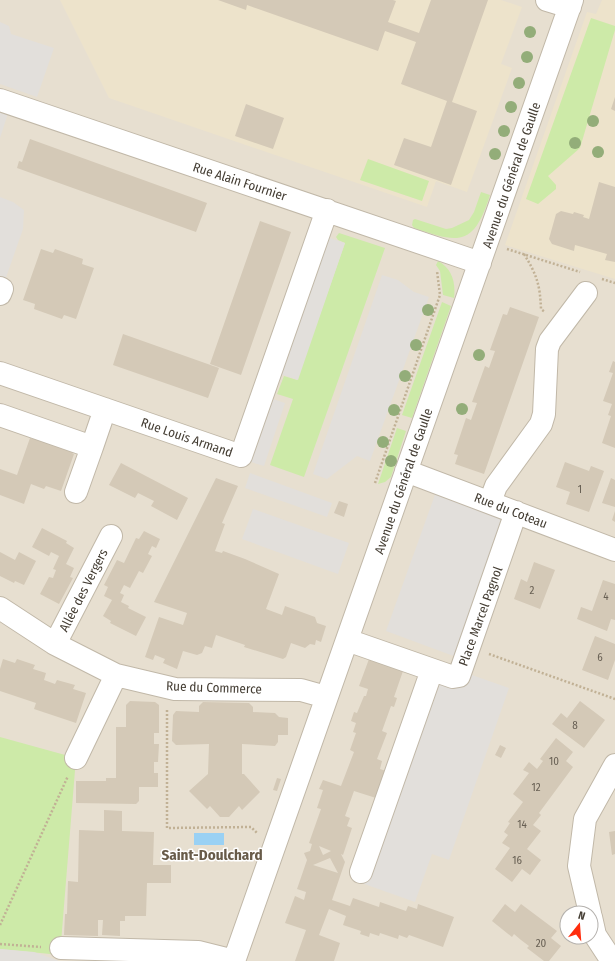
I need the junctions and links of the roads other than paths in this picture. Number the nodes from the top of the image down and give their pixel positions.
1 (547, 0) edge
2 (571, 4) edge
3 (0, 100) edge
4 (327, 210) junction
5 (480, 263) junction
6 (591, 282) road end
7 (0, 288) edge
8 (0, 294) edge
9 (0, 372) edge
10 (105, 409) junction
11 (0, 415) edge
12 (92, 447) junction
13 (406, 471) junction
14 (76, 492) dead end
15 (490, 502) junction
16 (516, 512) junction
17 (111, 536) dead end
18 (615, 550) edge
19 (0, 608) edge
20 (347, 640) junction
21 (55, 644) junction
22 (432, 670) junction
23 (116, 675) junction
24 (326, 697) junction
25 (76, 758) road end
26 (615, 765) edge
27 (361, 872) dead end
28 (588, 905) edge
29 (599, 941) edge
30 (61, 948) road end
31 (234, 961) edge
32 (612, 961) edge

1 - 2 street
2 - 5 street, Avenue du Général de Gaulle
3 - 4 street, Rue Alain Fournier
4 - 5 street, Rue Alain Fournier
4 - 10 street, Rue Louis Armand
5 - 13 street, Avenue du Général de Gaulle
6 - 15 street
7 - 8 street
9 - 10 street, Rue Louis Armand
10 - 12 street
11 - 12 street
12 - 14 street
13 - 15 street, Rue du Coteau
13 - 20 street, Avenue du Général de Gaulle
15 - 16 street, Rue du Coteau
16 - 18 street, Rue du Coteau
16 - 22 street, Place Marcel Pagnol
17 - 21 street, Allée des Vergers
19 - 21 street, Rue du Commerce
20 - 22 street, Place Marcel Pagnol
20 - 24 street, Avenue du Général de Gaulle
21 - 23 street, Rue du Commerce
22 - 27 street
23 - 24 street, Rue du Commerce
23 - 25 street
24 - 31 street, Avenue du Général de Gaulle
26 - 28 street
29 - 32 street
30 - 31 street

